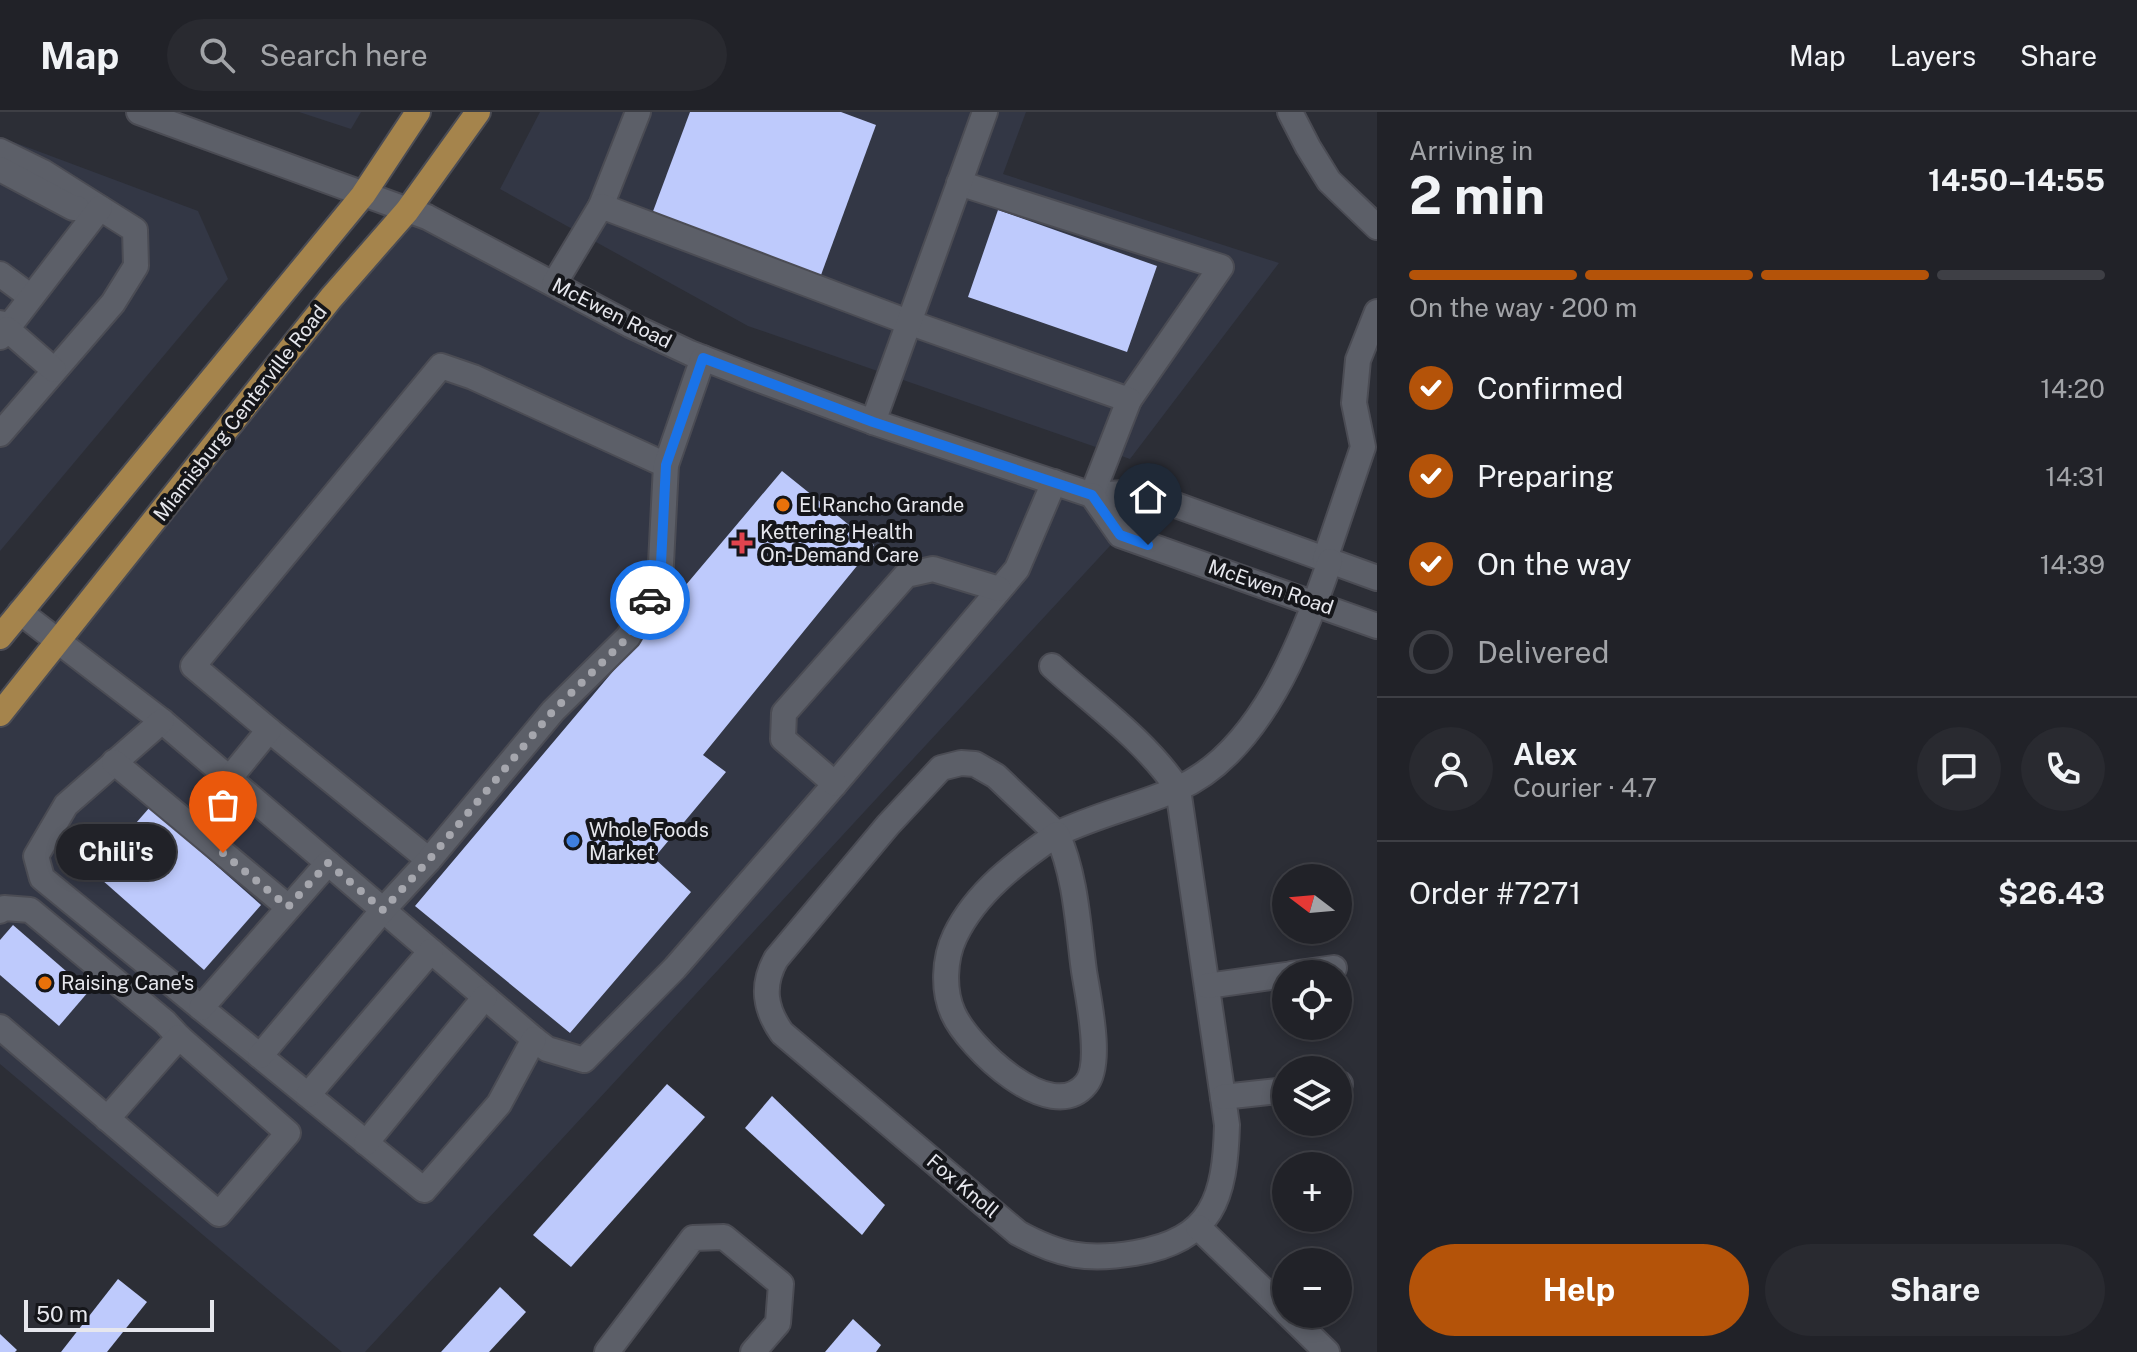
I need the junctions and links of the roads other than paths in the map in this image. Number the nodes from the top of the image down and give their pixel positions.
1 (139, 112) edge
2 (418, 112) edge
3 (478, 112) edge
4 (638, 112) edge
5 (1290, 112) edge
6 (981, 113) edge
7 (0, 151) edge
8 (0, 169) edge
9 (959, 183) junction
10 (363, 195) junction
11 (601, 206) junction
12 (100, 208) junction
13 (407, 211) junction
14 (1377, 227) edge
15 (0, 274) edge
16 (554, 284) junction
17 (31, 297) junction
18 (1377, 312) edge
19 (908, 322) junction
20 (2, 329) edge
21 (703, 358) junction
22 (54, 370) junction
23 (1129, 400) junction
24 (873, 422) junction
25 (0, 434) edge
26 (666, 465) junction
27 (1054, 482) junction
28 (1092, 495) junction
29 (1328, 560) junction
30 (1377, 578) edge
31 (999, 589) junction
32 (1316, 602) junction
33 (20, 612) junction
34 (1377, 626) edge
35 (0, 637) edge
36 (59, 642) junction
37 (1052, 666) dead end
38 (0, 714) edge
39 (162, 721) junction
40 (269, 730) junction
41 (114, 762) junction
42 (229, 779) junction
43 (835, 784) junction
44 (1178, 789) junction
45 (1057, 834) junction
46 (429, 860) junction
47 (328, 863) junction
48 (288, 907) junction
49 (383, 910) junction
50 (0, 911) edge
51 (431, 951) junction
52 (1272, 976) edge
53 (1207, 986) junction
54 (485, 997) junction
55 (201, 1008) junction
56 (0, 1027) edge
57 (179, 1037) junction
58 (534, 1039) junction
59 (260, 1056) junction
60 (1272, 1092) edge
61 (308, 1095) junction
62 (1223, 1097) junction
63 (107, 1119) junction
64 (366, 1143) junction
65 (1198, 1227) junction
66 (1272, 1299) edge
67 (1302, 1328) edge
68 (607, 1352) edge
69 (753, 1352) edge
70 (1327, 1352) edge

1 - 10 street, McEwen Road
2 - 10 main road, Miamisburg Centerville Road
3 - 13 main road, Miamisburg Centerville Road
4 - 11 street
5 - 14 street
6 - 9 street
7 - 12 street
8 - 12 street
9 - 19 street
9 - 23 street
10 - 13 street, McEwen Road
10 - 33 main road, Miamisburg Centerville Road
11 - 16 street
11 - 19 street
12 - 17 street
12 - 22 street
13 - 16 street, McEwen Road
13 - 36 main road, Miamisburg Centerville Road
15 - 17 street
16 - 21 street, McEwen Road
17 - 20 street
18 - 29 street
19 - 23 street
19 - 24 street
20 - 22 street
21 - 24 street, McEwen Road
21 - 26 street
22 - 25 street
23 - 28 street
24 - 27 street, McEwen Road
26 - 40 street
26 - 46 street
27 - 28 street, McEwen Road
27 - 31 street
28 - 29 street, McEwen Road
28 - 32 street, McEwen Road
29 - 30 street, McEwen Road
29 - 32 street
31 - 43 street
31 - 43 street
32 - 34 street, McEwen Road
32 - 44 street
33 - 35 main road, Miamisburg Centerville Road
33 - 36 street
36 - 38 main road, Miamisburg Centerville Road
36 - 39 street
37 - 44 street, Fox Knoll
39 - 41 street
39 - 42 street
40 - 42 street
40 - 46 street
41 - 48 street
41 - 55 street
42 - 47 street
43 - 58 street
44 - 45 street, Fox Knoll
44 - 53 street, Fox Knoll
45 - 45 street, Fox Knoll
45 - 65 street, Fox Knoll
46 - 49 street
47 - 48 street
47 - 49 street
48 - 55 street
49 - 51 street
49 - 59 street
50 - 57 street
51 - 54 street
51 - 61 street
52 - 53 street
53 - 62 street, Fox Knoll
54 - 58 street
54 - 64 street
55 - 59 street
56 - 63 street
57 - 63 street
57 - 63 street
58 - 64 street
59 - 61 street
60 - 62 street
61 - 64 street
62 - 65 street, Fox Knoll
65 - 66 street
67 - 70 street
68 - 69 street

